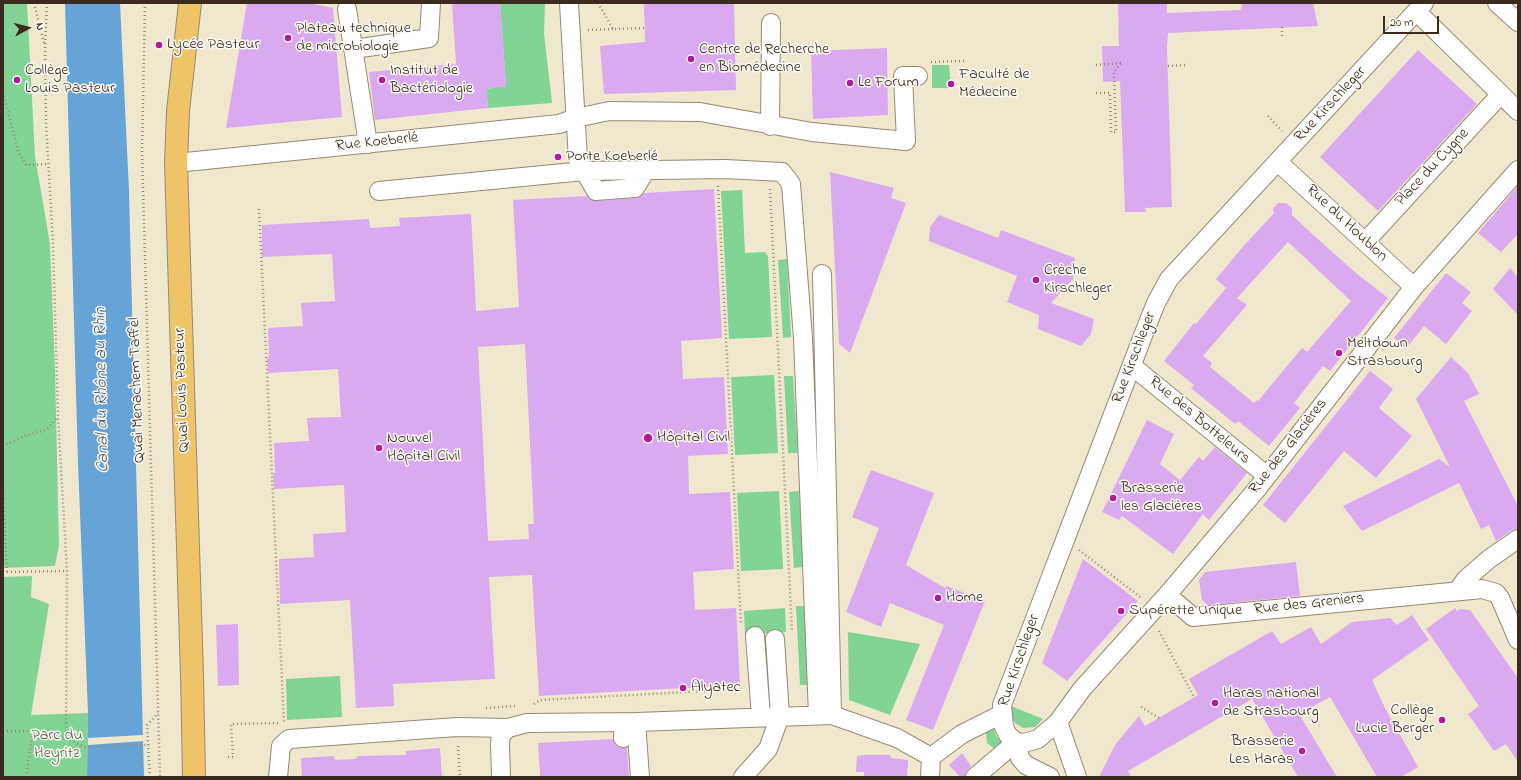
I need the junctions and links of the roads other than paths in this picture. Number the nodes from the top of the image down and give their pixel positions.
1 (190, 3) edge
2 (430, 3) edge
3 (569, 3) edge
4 (1497, 3) edge
5 (1420, 7) edge
6 (347, 9) dead end
7 (1518, 22) edge
8 (771, 24) dead end
9 (354, 49) junction
10 (918, 76) dead end
11 (1501, 94) junction
12 (1518, 111) edge
13 (576, 118) junction
14 (770, 126) junction
15 (368, 144) junction
16 (1278, 162) junction
17 (176, 163) junction
18 (1518, 170) edge
19 (584, 171) junction
20 (379, 191) dead end
21 (1365, 242) junction
22 (822, 274) dead end
23 (1414, 287) junction
24 (1132, 366) junction
25 (825, 444) junction
26 (807, 446) junction
27 (1266, 475) junction
28 (1518, 539) edge
29 (1458, 590) junction
30 (1167, 595) junction
31 (748, 631) road end
32 (784, 636) road end
33 (1517, 638) edge
34 (1002, 714) junction
35 (825, 715) junction
36 (769, 717) junction
37 (1058, 722) junction
38 (508, 728) junction
39 (628, 728) junction
40 (1016, 742) junction
41 (931, 757) junction
42 (1074, 776) edge
43 (194, 777) edge
44 (278, 777) edge
45 (501, 777) edge
46 (640, 777) edge
47 (744, 777) edge
48 (930, 777) edge
49 (975, 777) edge
50 (1050, 777) edge

1 - 17 main road, Quai Louis Pasteur
2 - 9 street
3 - 13 street
4 - 7 street
5 - 11 street
5 - 16 street, Rue Kirschleger
6 - 9 street
8 - 14 street
9 - 15 street
10 - 14 street, Rue Koeberlé
11 - 12 street
11 - 21 street, Place du Cygne
13 - 14 street, Rue Koeberlé
13 - 15 street, Rue Koeberlé
13 - 19 street
15 - 17 street, Rue Koeberlé
16 - 21 street, Rue du Houblon
16 - 24 street, Rue Kirschleger
17 - 43 main road, Quai Louis Pasteur
18 - 23 street, Rue des Glacières
19 - 20 street
19 - 26 street
21 - 23 street, Rue du Houblon
22 - 25 street
23 - 27 street, Rue des Glacières
24 - 27 street, Rue des Botteleurs
24 - 34 street, Rue Kirschleger
25 - 26 street
25 - 35 street
26 - 35 street
27 - 30 street, Rue des Glacières
28 - 29 street
29 - 30 street, Rue des Greniers
29 - 33 street, Rue des Greniers
30 - 37 street, Rue des Glacières
31 - 36 street
32 - 36 street
34 - 40 street, Rue Kirschleger
34 - 41 street
35 - 36 street
35 - 41 street
36 - 39 street
36 - 47 street
37 - 40 street
37 - 42 street
38 - 39 street
38 - 44 street
38 - 45 street
39 - 46 street
40 - 49 street
40 - 50 street, Rue Kirschleger
41 - 48 street

